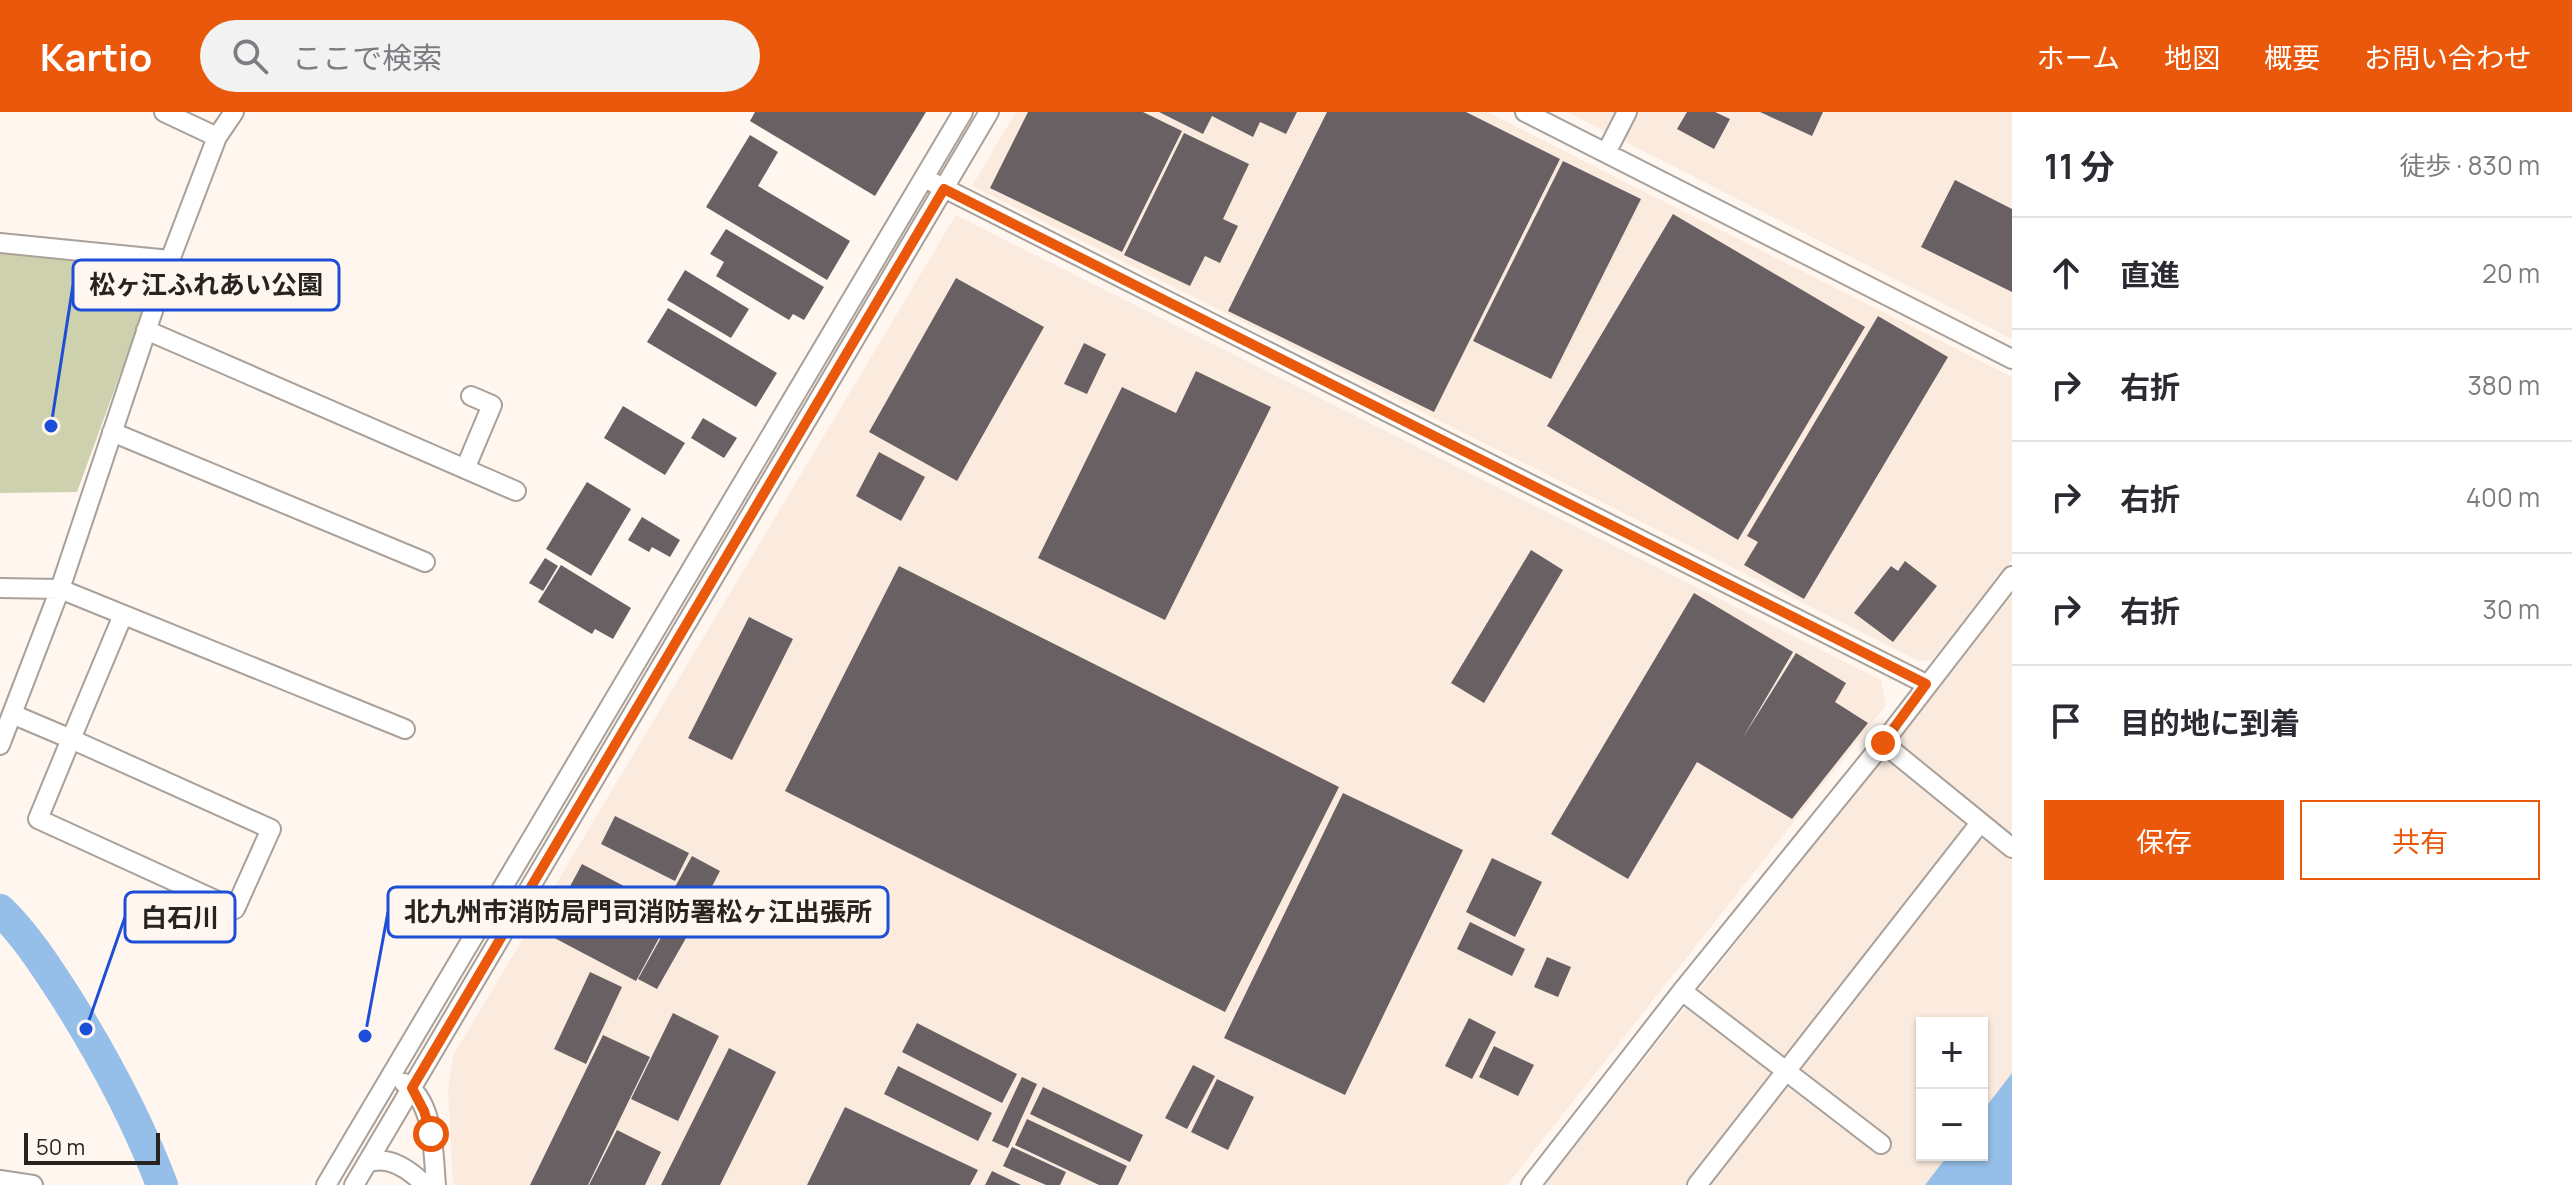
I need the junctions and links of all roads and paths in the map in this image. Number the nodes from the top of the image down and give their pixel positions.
1 (164, 112) edge
2 (234, 112) edge
3 (963, 112) edge
4 (989, 112) edge
5 (1525, 112) edge
6 (1627, 112) edge
7 (217, 137) junction
8 (1606, 153) junction
9 (924, 178) junction
10 (944, 189) junction
11 (0, 243) edge
12 (170, 260) junction
13 (146, 330) junction
14 (2012, 359) edge
15 (471, 396) dead end
16 (112, 432) junction
17 (465, 469) junction
18 (516, 491) dead end
19 (425, 562) dead end
20 (2012, 576) edge
21 (0, 588) edge
22 (60, 589) junction
23 (123, 615) junction
24 (1926, 684) junction
25 (9, 707) edge
26 (405, 729) dead end
27 (71, 739) junction
28 (1883, 743) junction
29 (0, 745) edge
30 (1980, 823) junction
31 (2012, 848) edge
32 (1682, 991) junction
33 (1786, 1071) junction
34 (391, 1076) junction
35 (412, 1088) junction
36 (1881, 1144) dead end
37 (367, 1163) junction
38 (0, 1180) edge
39 (33, 1185) edge
40 (326, 1185) edge
41 (354, 1185) edge
42 (425, 1185) edge
43 (436, 1185) edge
44 (1531, 1185) edge
45 (1697, 1185) edge

1 - 7 street
2 - 7 street
3 - 9 street
4 - 10 street
5 - 8 street
6 - 8 street
7 - 12 street
8 - 14 street
9 - 10 street
9 - 34 street
10 - 24 street
10 - 35 street
11 - 12 street
12 - 13 street
13 - 16 street
13 - 17 street
15 - 17 street
16 - 19 street
16 - 22 street
17 - 18 street
20 - 24 street
21 - 22 street
22 - 23 street
22 - 25 street
23 - 26 street
23 - 27 street
24 - 28 street
25 - 27 street
25 - 29 street
27 - 27 street
28 - 30 street
28 - 32 street
30 - 31 street
30 - 33 street
32 - 33 street
32 - 44 street
33 - 36 street
33 - 45 street
34 - 35 street
34 - 40 street
35 - 37 street
35 - 43 street
37 - 41 street
37 - 42 street
38 - 39 street

